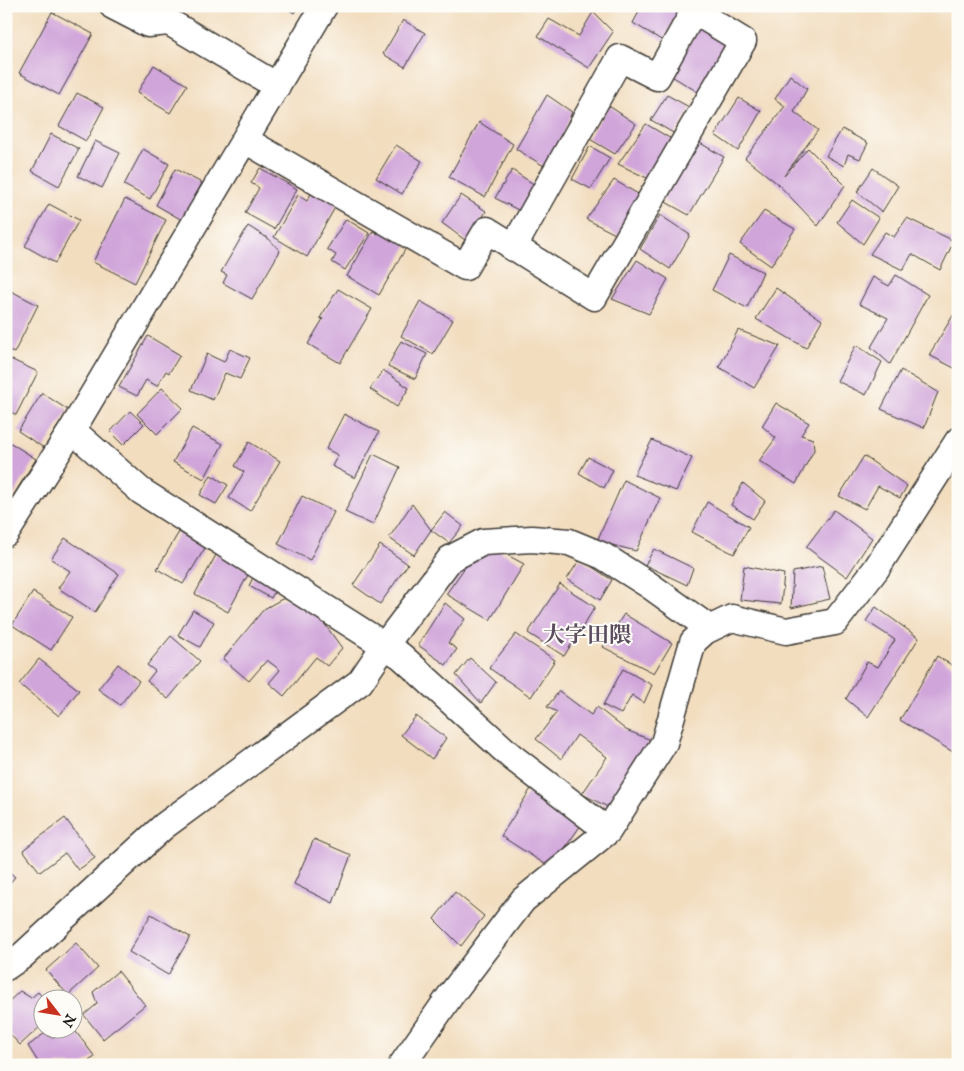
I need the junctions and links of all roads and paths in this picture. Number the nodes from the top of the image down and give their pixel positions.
1 (113, 6) edge
2 (324, 6) edge
3 (277, 86) junction
4 (245, 140) junction
5 (513, 248) junction
6 (72, 430) junction
7 (958, 441) edge
8 (7, 531) edge
9 (709, 628) junction
10 (384, 645) junction
11 (608, 831) junction
12 (6, 967) edge
13 (402, 1065) edge

1 - 3 street
2 - 3 street
3 - 4 street
4 - 5 street
4 - 6 street
5 - 5 street
6 - 8 street
6 - 10 street
7 - 9 street
9 - 10 street
9 - 11 street
10 - 11 street
10 - 12 street
11 - 13 street

